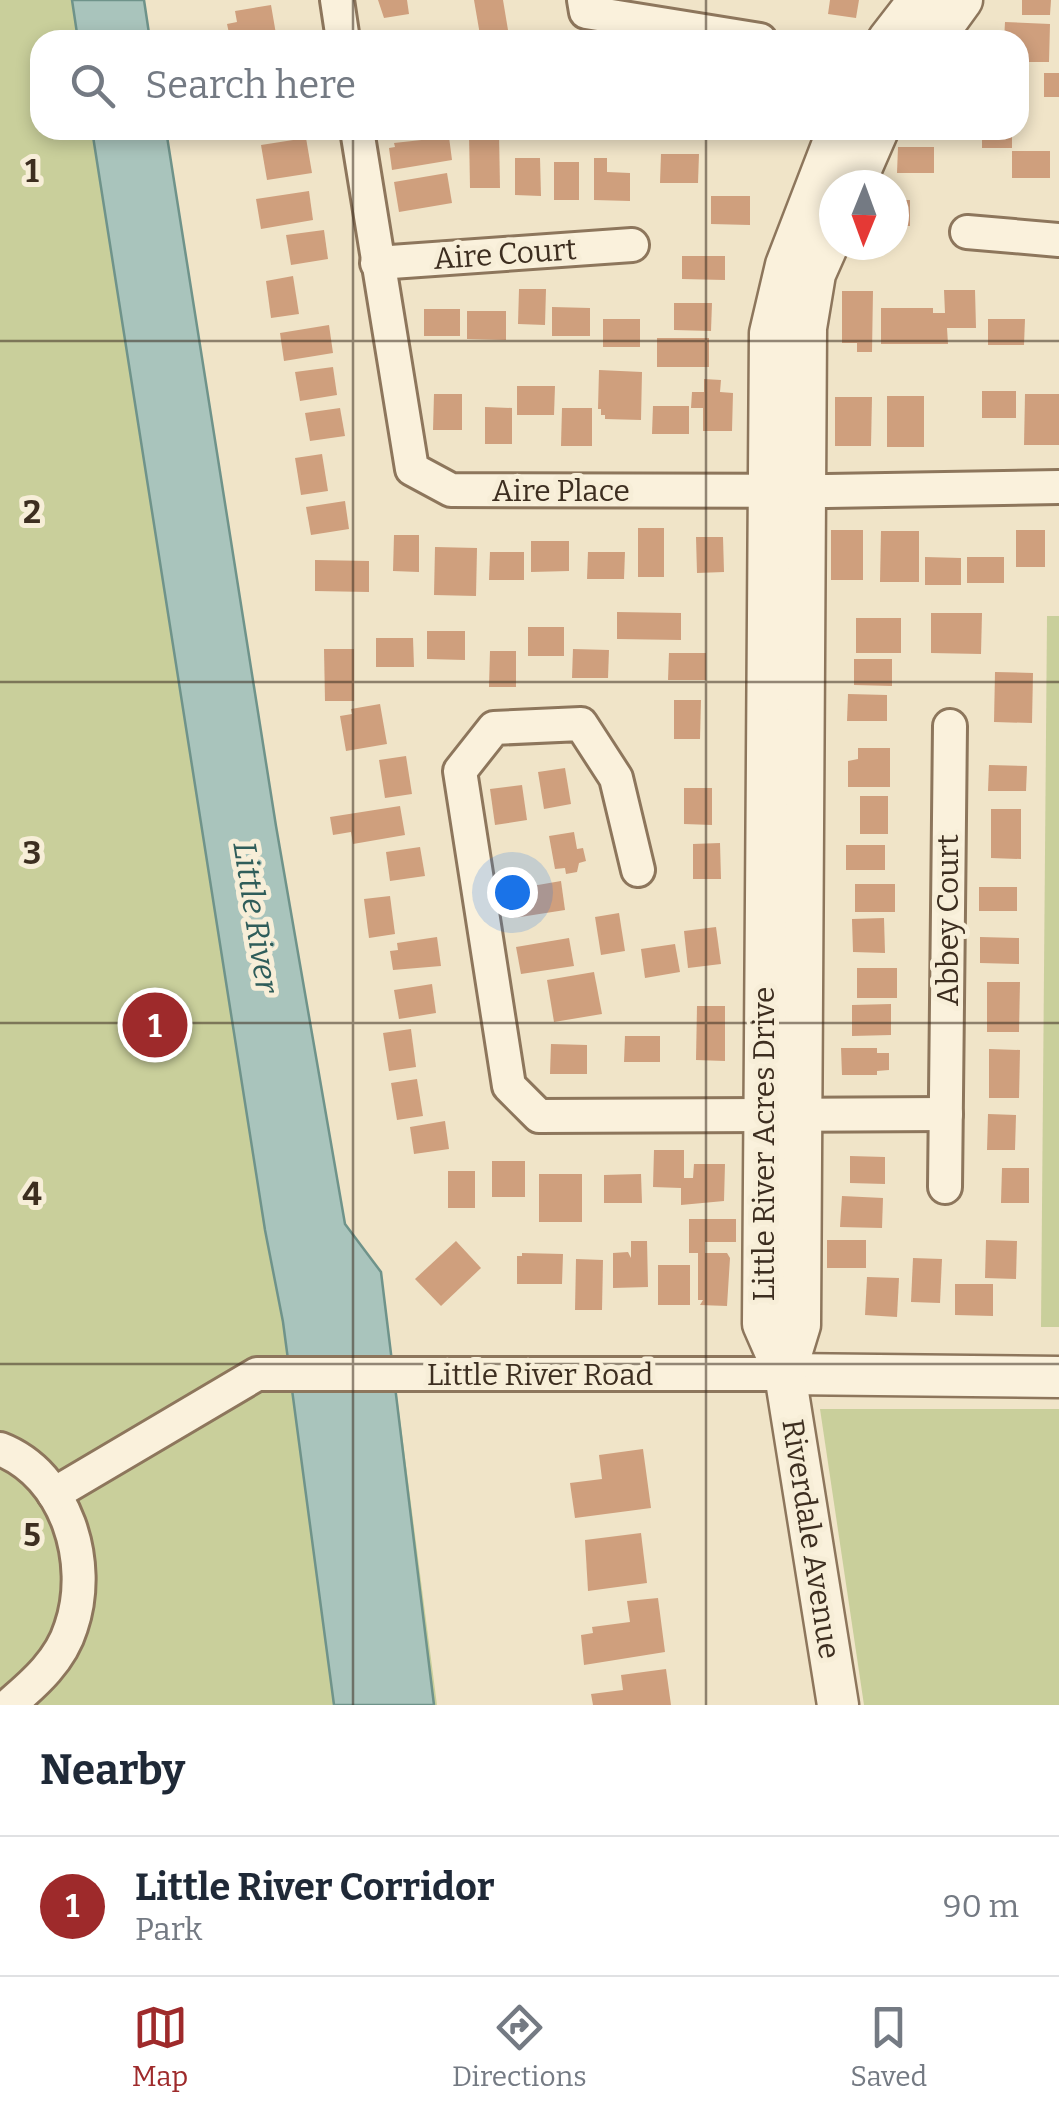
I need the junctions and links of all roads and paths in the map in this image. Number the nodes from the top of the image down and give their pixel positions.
1 (338, 0) edge
2 (584, 0) edge
3 (920, 0) edge
4 (962, 0) edge
5 (342, 30) edge
6 (698, 30) edge
7 (896, 30) edge
8 (940, 30) edge
9 (359, 140) edge
10 (834, 140) edge
11 (874, 140) edge
12 (861, 170) edge
13 (967, 232) dead end
14 (1059, 240) edge
15 (632, 245) dead end
16 (821, 260) edge
17 (377, 263) junction
18 (1059, 487) edge
19 (786, 491) junction
20 (950, 726) dead end
21 (638, 870) dead end
22 (946, 1114) junction
23 (783, 1115) junction
24 (946, 1187) dead end
25 (785, 1374) junction
26 (1059, 1377) edge
27 (0, 1448) edge
28 (54, 1494) junction
29 (10, 1705) edge
30 (838, 1705) edge

1 - 5 street
2 - 6 street
3 - 7 street
4 - 8 street
9 - 17 street, Aire Place
10 - 19 street, Little River Acres Drive
11 - 12 street
13 - 14 street
15 - 17 street, Aire Court
16 - 19 street, Little River Acres Drive
17 - 19 street, Aire Place
18 - 19 street, Aire Place
19 - 23 street, Little River Acres Drive
20 - 22 street, Abbey Court
21 - 23 street
22 - 23 street
22 - 24 street, Abbey Court
23 - 25 street, Little River Acres Drive
25 - 26 street, Little River Road
25 - 28 street, Little River Road
25 - 30 street, Riverdale Avenue
27 - 28 street
28 - 29 street

